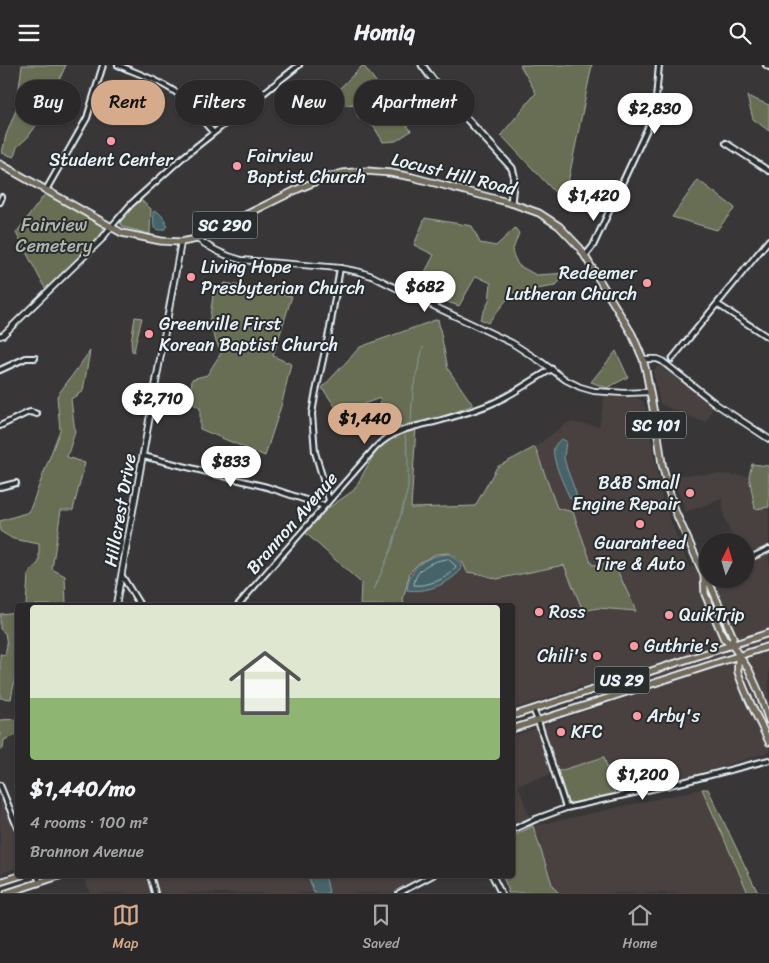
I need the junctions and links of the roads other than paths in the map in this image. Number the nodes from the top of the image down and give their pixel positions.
1 (103, 65) edge
2 (118, 65) edge
3 (299, 65) edge
4 (422, 65) edge
5 (659, 65) edge
6 (214, 132) junction
7 (726, 143) dead end
8 (0, 164) edge
9 (769, 171) edge
10 (46, 190) junction
11 (511, 203) junction
12 (111, 227) junction
13 (197, 239) junction
14 (769, 241) edge
15 (181, 242) junction
16 (585, 256) junction
17 (340, 268) junction
18 (717, 304) junction
19 (2, 335) edge
20 (769, 338) edge
21 (34, 358) dead end
22 (643, 359) junction
23 (672, 359) dead end
24 (552, 369) junction
25 (0, 371) edge
26 (650, 392) junction
27 (37, 413) dead end
28 (0, 426) edge
29 (769, 439) edge
30 (143, 456) junction
31 (16, 483) dead end
32 (0, 487) edge
33 (329, 500) junction
34 (324, 506) junction
35 (769, 549) edge
36 (754, 555) edge
37 (122, 576) junction
38 (116, 603) edge
39 (139, 603) edge
40 (240, 603) edge
41 (769, 633) edge
42 (732, 645) junction
43 (769, 646) edge
44 (739, 656) junction
45 (532, 709) junction
46 (515, 715) edge
47 (538, 721) junction
48 (769, 721) edge
49 (515, 728) edge
50 (769, 742) edge
51 (769, 760) edge
52 (0, 785) edge
53 (566, 808) junction
54 (15, 822) edge
55 (515, 829) edge
56 (15, 877) edge
57 (38, 878) edge
58 (53, 878) edge
59 (151, 878) edge
60 (427, 878) edge
61 (493, 878) edge
62 (0, 882) edge
63 (40, 882) junction
64 (7, 893) edge
65 (156, 893) edge
66 (399, 893) edge
67 (500, 893) edge

1 - 10 street
2 - 6 street
3 - 6 street
4 - 11 main road
5 - 16 street
6 - 12 street
7 - 9 street
8 - 10 main road, Locust Hill Road / SC 290
10 - 12 main road, Locust Hill Road / SC 290
11 - 13 main road, Locust Hill Road / SC 290
11 - 16 main road, Locust Hill Road / SC 101
12 - 15 main road, Locust Hill Road / SC 290
12 - 19 street
13 - 15 main road, Locust Hill Road / SC 290
13 - 17 street
14 - 18 street
15 - 30 street, Hillcrest Drive
16 - 22 main road, SC 101
17 - 24 street
17 - 33 street
18 - 20 street
18 - 23 street
21 - 25 street
22 - 26 main road, SC 101
22 - 29 street
24 - 26 street
24 - 33 street, Brannon Avenue
26 - 42 main road, SC 101
27 - 28 street
30 - 34 street
30 - 37 street, Hillcrest Drive
31 - 32 street
33 - 34 street, Brannon Avenue
34 - 40 street, Brannon Avenue
35 - 36 street
37 - 38 street, Hillcrest Drive
37 - 39 street
41 - 42 main road, US 29
42 - 44 main road
42 - 45 main road, US 29
43 - 44 main road, US 29
44 - 47 main road, US 29
44 - 48 main road
44 - 50 main road
45 - 46 main road, US 29
45 - 47 street
47 - 49 main road, US 29
47 - 53 street
51 - 53 street
52 - 54 street
53 - 55 street
56 - 62 main road
57 - 63 street
58 - 63 main road
59 - 65 street
60 - 66 street
61 - 67 street
63 - 64 main road

